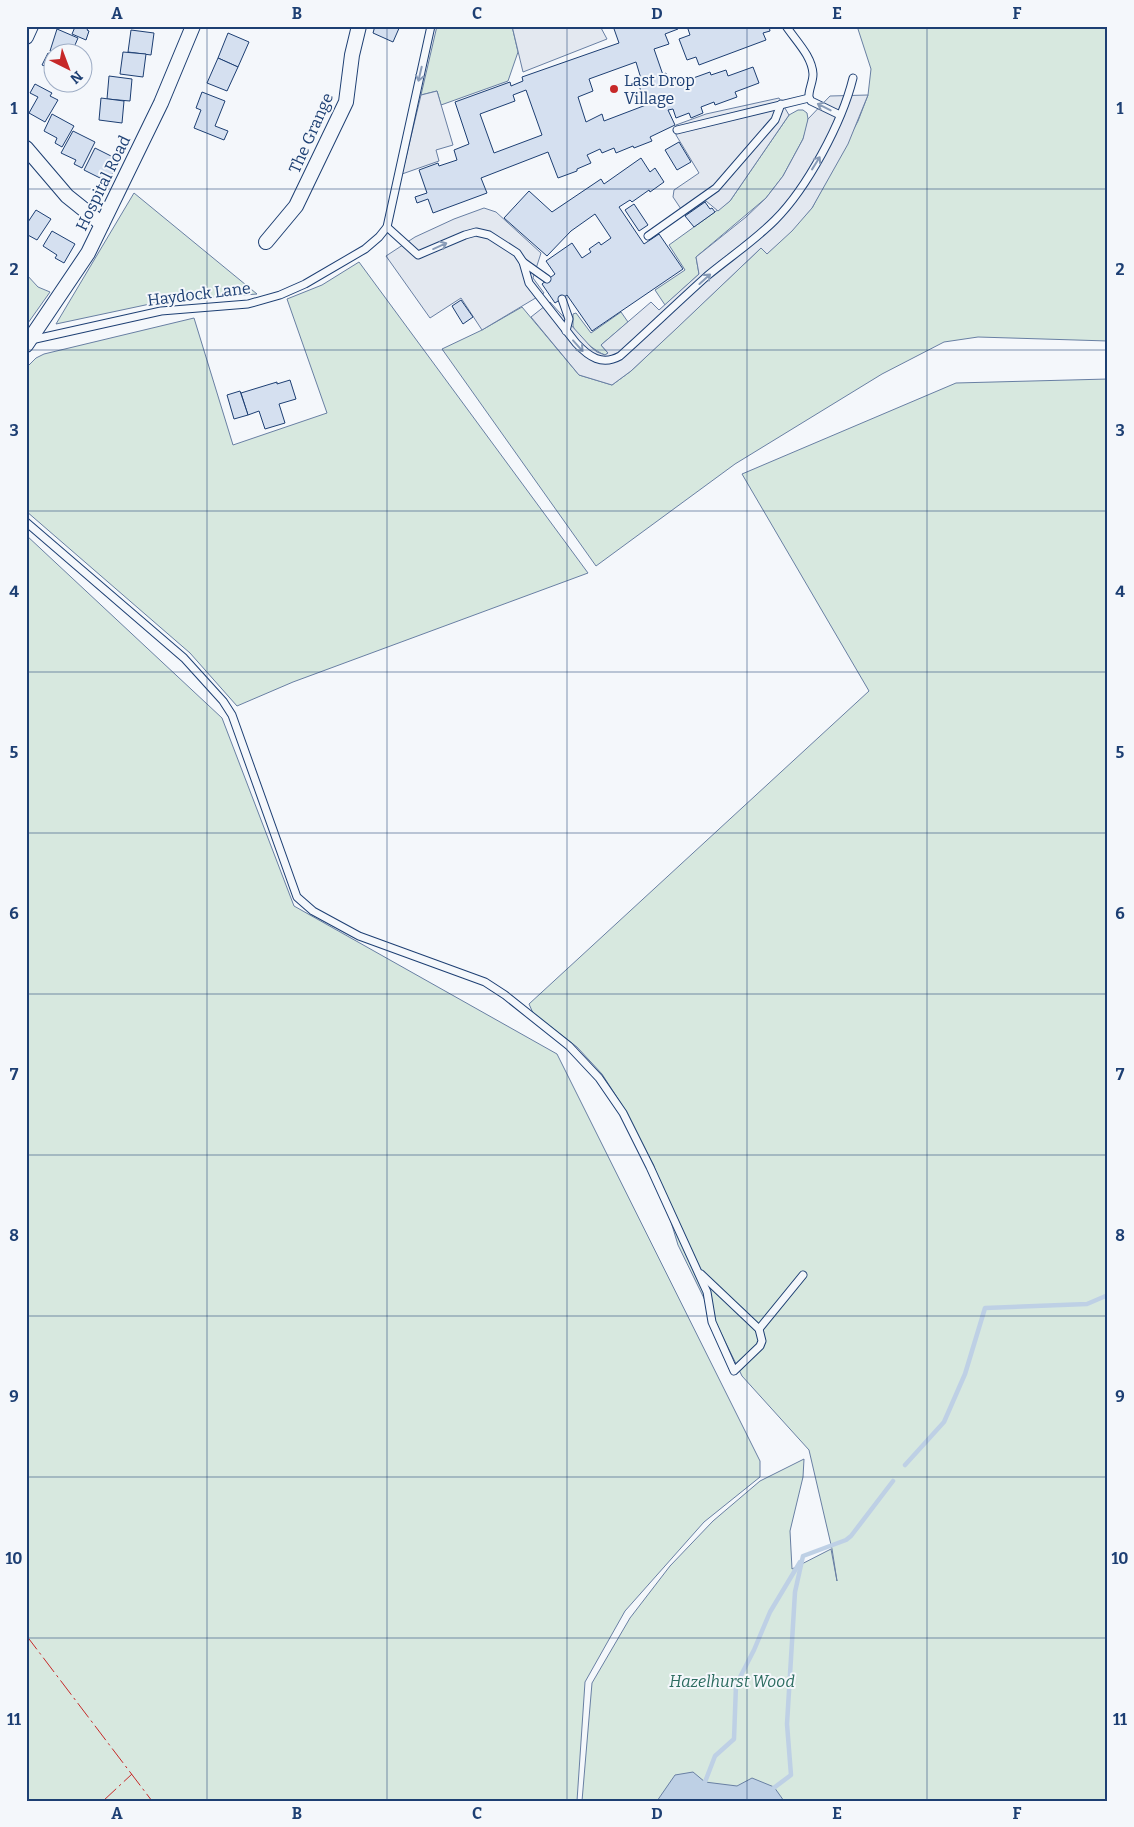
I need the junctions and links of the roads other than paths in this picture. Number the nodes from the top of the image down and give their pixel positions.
1 (31, 26) edge
2 (193, 26) edge
3 (359, 26) edge
4 (431, 26) edge
5 (786, 26) edge
6 (26, 37) edge
7 (853, 78) dead end
8 (809, 98) junction
9 (781, 104) junction
10 (840, 115) junction
11 (677, 130) dead end
12 (26, 148) edge
13 (102, 224) junction
14 (387, 227) junction
15 (648, 236) dead end
16 (266, 242) dead end
17 (523, 262) junction
18 (547, 279) dead end
19 (562, 300) dead end
20 (566, 331) junction
21 (28, 342) edge
22 (26, 522) edge
23 (697, 1270) junction
24 (803, 1274) dead end
25 (759, 1329) junction

1 - 6 street
2 - 13 street, Hospital Road
3 - 16 street, The Grange
4 -> 14 lane
5 - 8 lane
7 - 10 lane
8 - 9 lane
10 -> 8 lane
9 - 11 lane
9 - 15 lane
20 -> 10 lane
12 - 13 street
13 - 21 street, Hospital Road
14 -> 17 lane
14 - 21 lane, Haydock Lane
17 - 18 lane
17 - 20 lane
19 - 20 lane
22 - 23 lane
23 - 25 lane
23 - 25 lane
24 - 25 lane

